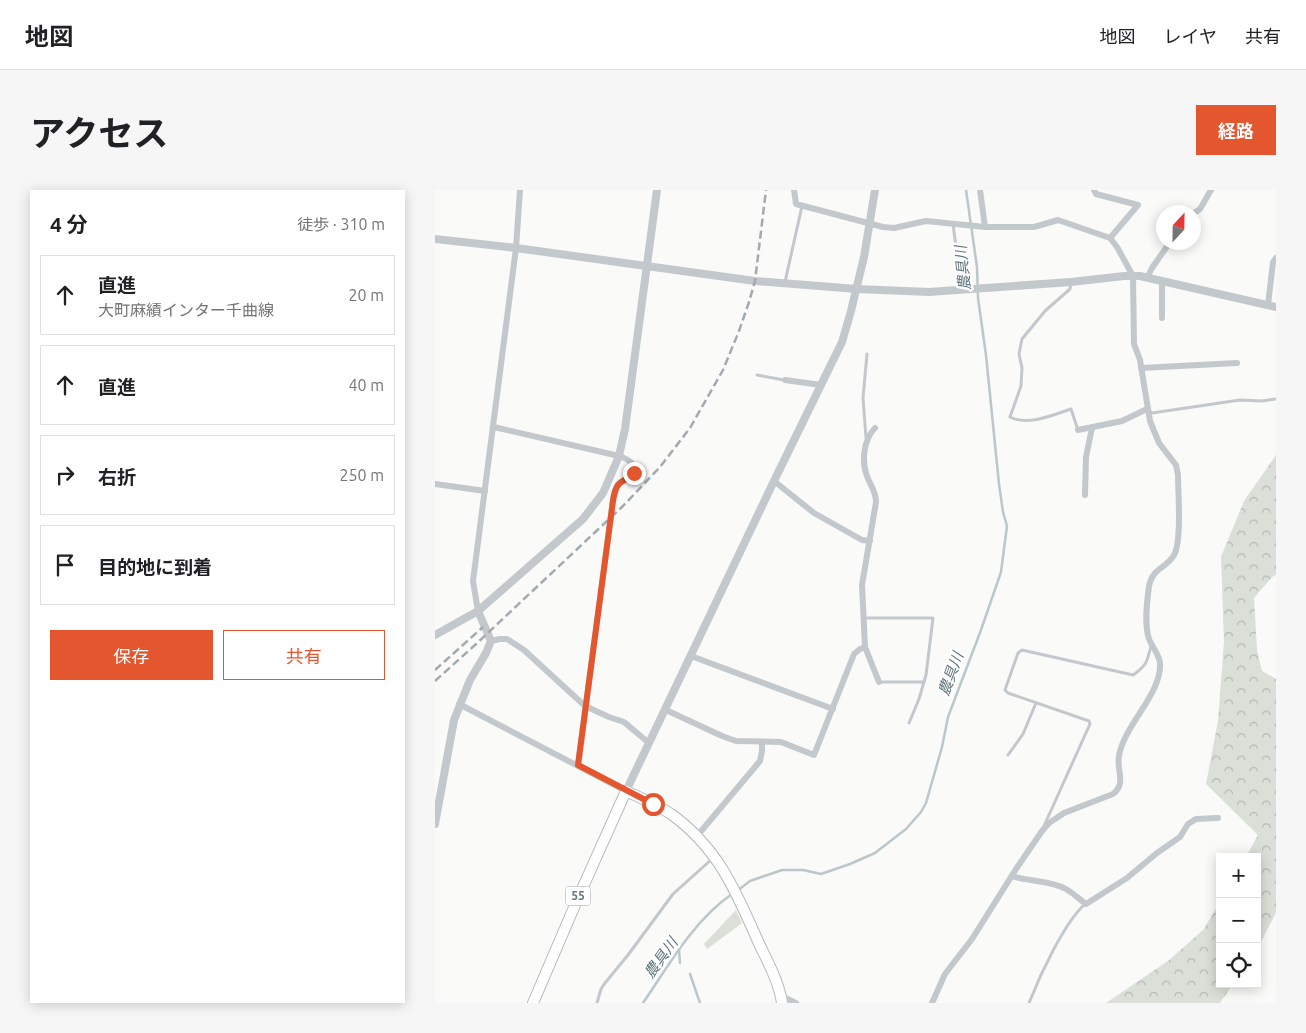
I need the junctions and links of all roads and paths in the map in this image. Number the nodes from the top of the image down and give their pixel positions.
1 (520, 190) edge
2 (657, 190) edge
3 (794, 190) edge
4 (875, 190) edge
5 (980, 190) edge
6 (1094, 190) edge
7 (1211, 190) edge
8 (803, 205) junction
9 (1201, 207) edge
10 (955, 224) junction
11 (870, 225) junction
12 (982, 227) junction
13 (1110, 238) junction
14 (435, 239) edge
15 (515, 248) junction
16 (1164, 250) edge
17 (1276, 258) edge
18 (646, 266) junction
19 (1133, 276) junction
20 (1147, 278) junction
21 (1071, 282) junction
22 (1162, 282) junction
23 (785, 284) junction
24 (857, 289) junction
25 (961, 290) junction
26 (1272, 306) edge
27 (1162, 318) dead end
28 (867, 354) dead end
29 (1237, 363) dead end
30 (1141, 368) junction
31 (757, 375) dead end
32 (785, 380) joint
33 (821, 385) junction
34 (1276, 399) edge
35 (1147, 409) junction
36 (493, 427) junction
37 (875, 428) dead end
38 (1092, 428) junction
39 (1078, 430) joint
40 (866, 439) junction
41 (619, 456) junction
42 (774, 481) junction
43 (435, 484) edge
44 (485, 491) junction
45 (1085, 495) dead end
46 (870, 541) junction
47 (478, 611) junction
48 (863, 618) junction
49 (435, 635) edge
50 (491, 641) junction
51 (1151, 645) junction
52 (865, 647) junction
53 (691, 656) junction
54 (879, 682) joint
55 (924, 682) junction
56 (1036, 703) junction
57 (459, 704) junction
58 (585, 706) junction
59 (833, 709) junction
60 (665, 710) junction
61 (909, 723) dead end
62 (649, 743) junction
63 (762, 743) junction
64 (1009, 755) dead end
65 (578, 765) junction
66 (626, 791) junction
67 (1218, 818) dead end
68 (435, 824) edge
69 (1042, 831) junction
70 (697, 836) junction
71 (715, 857) junction
72 (1012, 876) junction
73 (1085, 904) junction
74 (781, 999) edge
75 (533, 1003) edge
76 (597, 1003) edge
77 (796, 1003) edge
78 (933, 1003) edge
79 (1029, 1003) edge

1 - 15 street
2 - 18 street
3 - 8 street
4 - 11 street
5 - 12 street
6 - 13 street
7 - 9 street
8 - 11 street
8 - 23 lane
10 - 11 street
10 - 12 street
10 - 25 lane
11 - 24 street
12 - 13 street
13 - 19 street
14 - 15 street
15 - 18 street
15 - 36 street
16 - 20 street
17 - 26 street
18 - 23 street
18 - 41 street
19 - 20 street
19 - 21 street
19 - 30 street
20 - 22 street
21 - 25 street
21 - 39 lane
22 - 26 street
22 - 27 street
23 - 24 street
24 - 25 street
24 - 33 street
28 - 40 lane
29 - 30 street
30 - 35 street
31 - 32 lane
32 - 33 street
33 - 42 street
34 - 35 lane
35 - 38 street
35 - 51 street
36 - 41 street
36 - 44 street
37 - 40 street
38 - 39 street
38 - 45 street
40 - 46 street
41 - 47 street
41 - 58 street
42 - 46 street
42 - 53 street
43 - 44 street
44 - 47 street
46 - 48 street
47 - 49 street
47 - 50 street
48 - 52 street
48 - 55 lane
50 - 57 street
50 - 58 street
51 - 56 lane
51 - 69 street
52 - 54 street
52 - 59 street
53 - 59 street
53 - 60 street
54 - 55 lane
55 - 61 lane
56 - 64 lane
56 - 69 lane
57 - 65 street
57 - 68 street
58 - 62 street
58 - 65 street
59 - 63 street
60 - 62 street
60 - 63 street
62 - 66 street
63 - 70 street
65 - 66 street
66 - 70 main road
66 - 75 main road, 55
67 - 73 street
69 - 72 street
70 - 71 main road
71 - 74 main road
71 - 76 lane
72 - 73 street
72 - 78 street
73 - 79 lane
74 - 77 street

